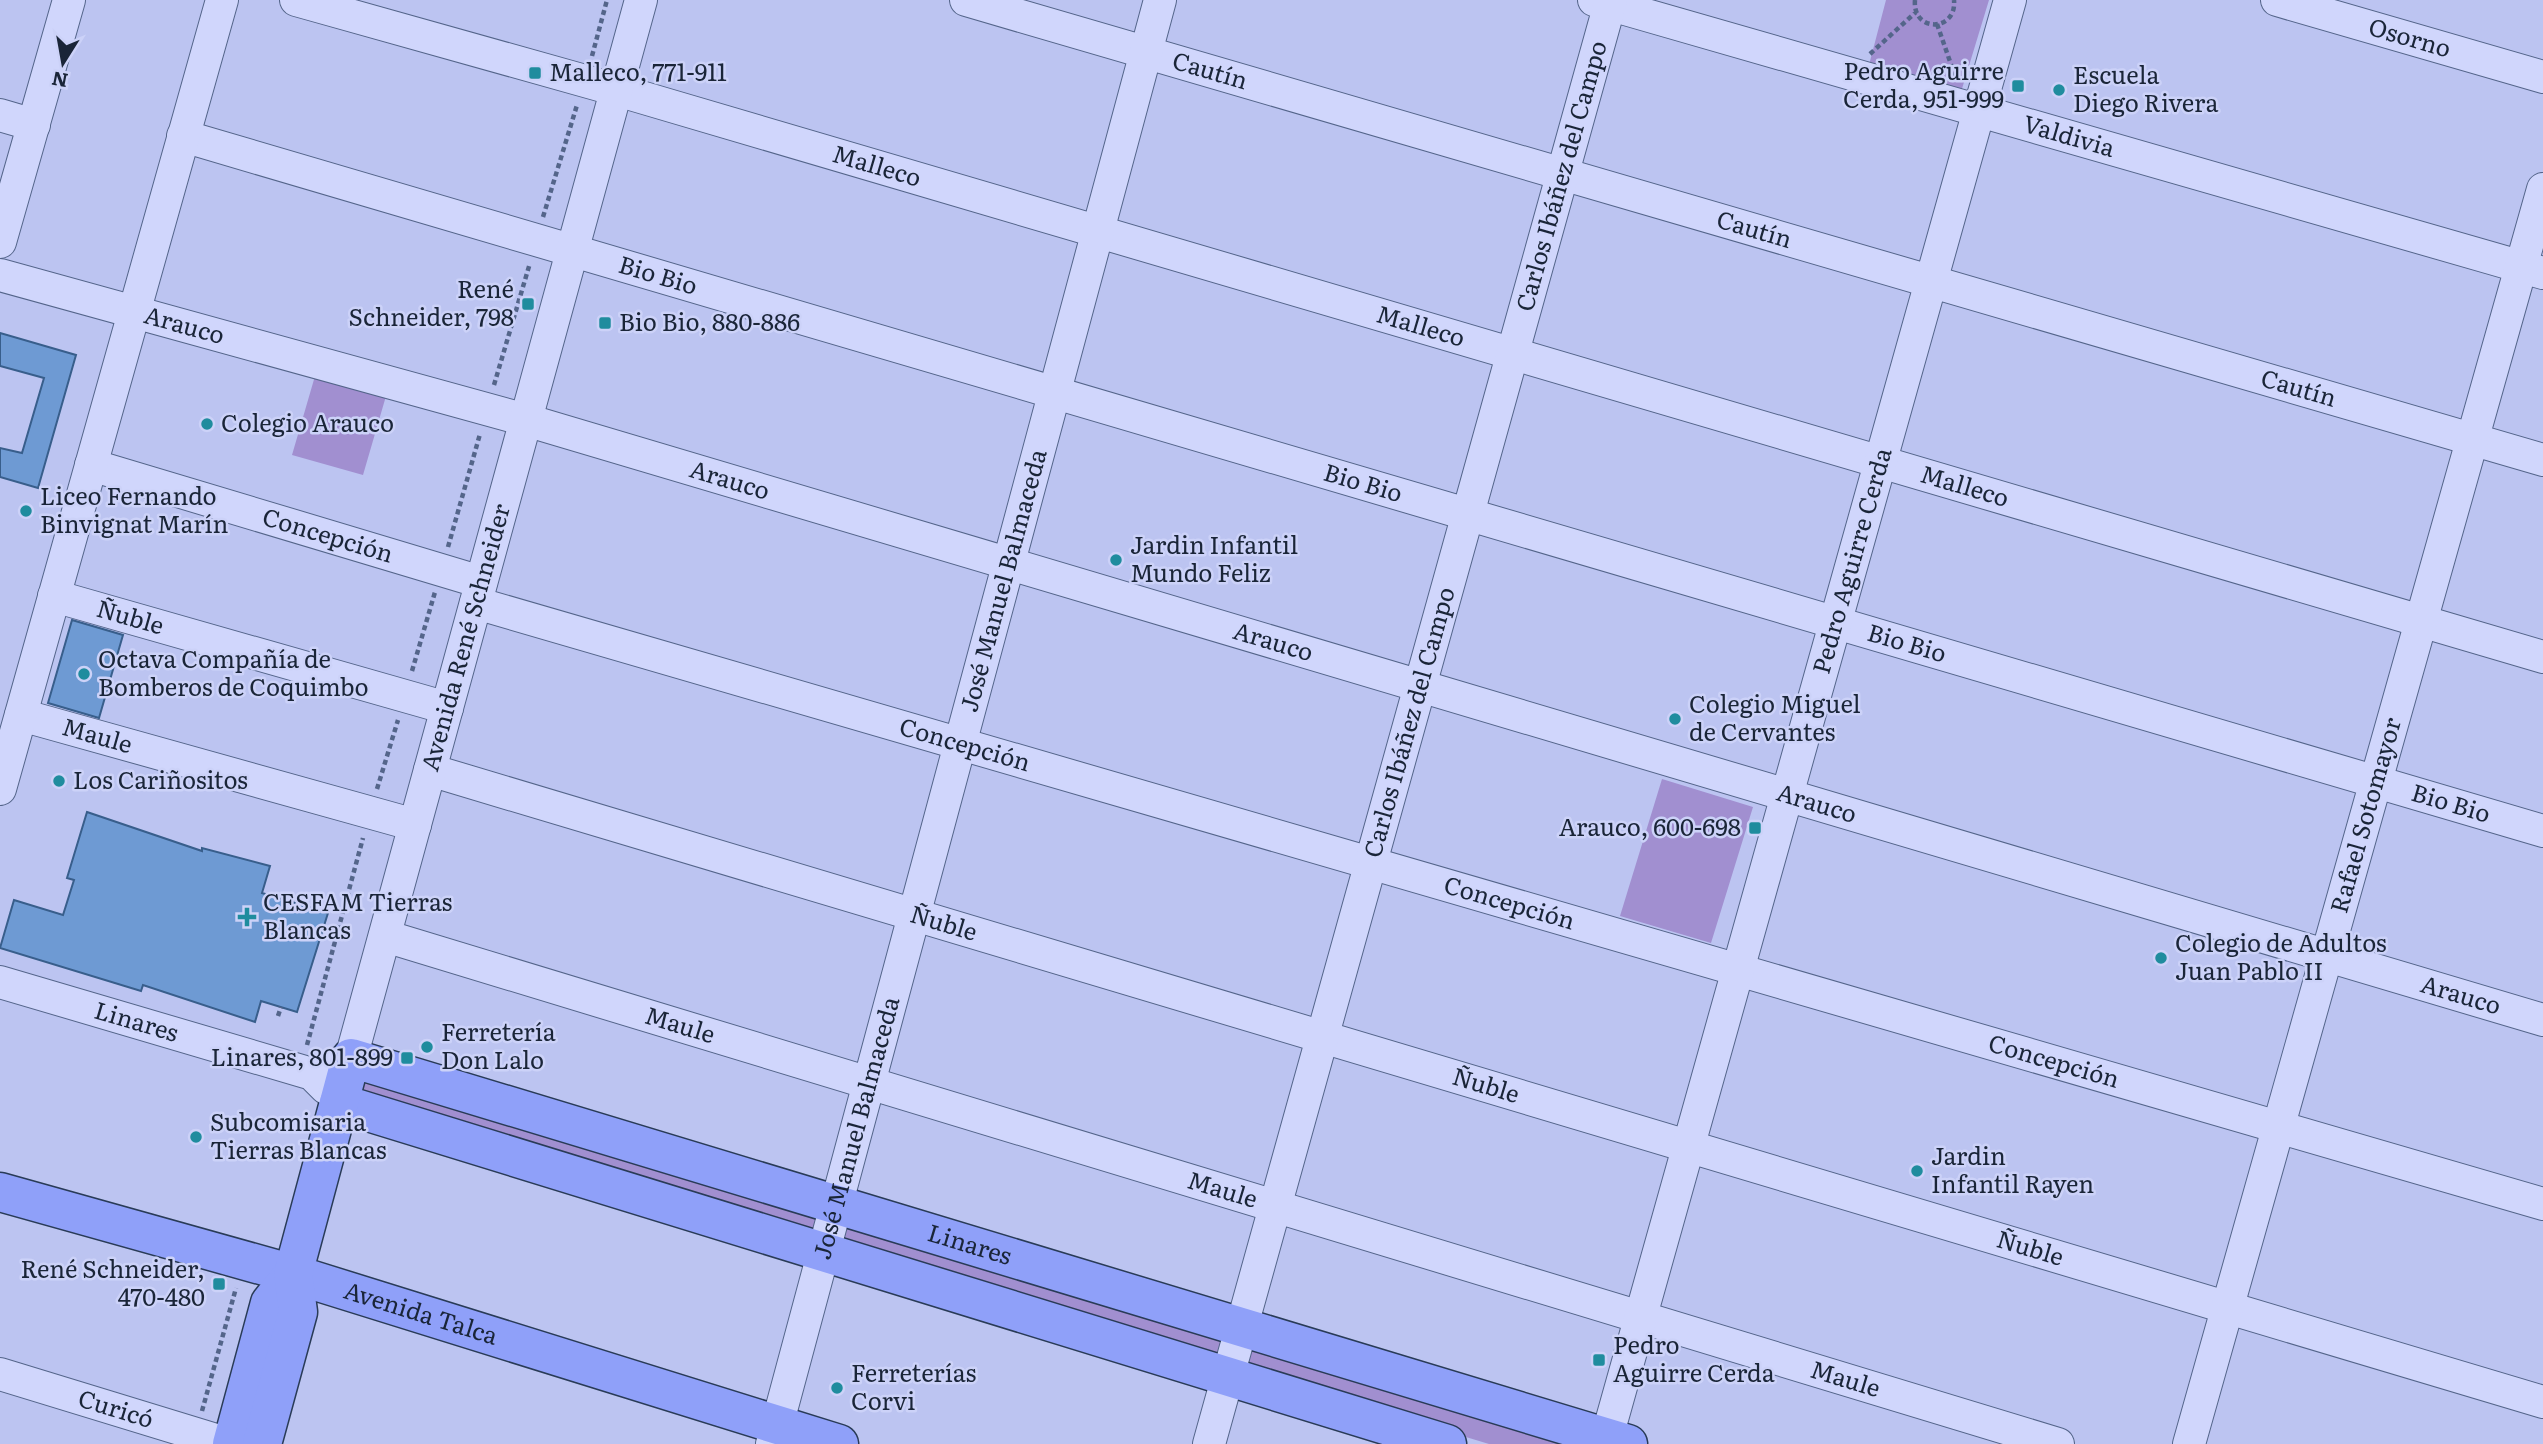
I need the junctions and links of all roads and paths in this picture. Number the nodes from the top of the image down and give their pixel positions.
1 (69, 0) edge
2 (222, 0) edge
3 (296, 0) edge
4 (607, 0) edge
5 (641, 0) edge
6 (966, 0) edge
7 (1160, 0) edge
8 (1915, 0) edge
9 (1954, 0) edge
10 (2010, 0) edge
11 (2277, 0) edge
12 (1605, 2) edge
13 (1916, 12) junction
14 (1937, 24) junction
15 (1146, 52) junction
16 (1849, 74) junction
17 (2543, 77) edge
18 (585, 81) junction
19 (617, 90) junction
20 (1972, 109) junction
21 (0, 115) edge
22 (34, 125) junction
23 (183, 136) junction
24 (1562, 174) junction
25 (2543, 188) edge
26 (1097, 232) junction
27 (536, 240) junction
28 (0, 242) edge
29 (572, 250) junction
30 (2532, 270) edge
31 (0, 275) edge
32 (1931, 281) junction
33 (134, 314) junction
34 (1512, 354) junction
35 (1054, 392) junction
36 (487, 409) junction
37 (526, 420) junction
38 (2472, 439) junction
39 (2543, 460) edge
40 (1880, 462) junction
41 (91, 465) junction
42 (1467, 514) junction
43 (1009, 564) junction
44 (442, 570) junction
45 (479, 593) junction
46 (54, 596) junction
47 (1836, 622) junction
48 (2421, 622) junction
49 (2543, 657) edge
50 (1420, 686) junction
51 (405, 696) junction
52 (447, 708) junction
53 (21, 715) junction
54 (960, 744) junction
55 (430, 770) junction
56 (2376, 782) junction
57 (0, 789) edge
58 (1787, 795) junction
59 (370, 813) junction
60 (415, 825) junction
61 (2543, 831) edge
62 (1370, 864) junction
63 (914, 915) junction
64 (385, 936) junction
65 (2327, 955) junction
66 (1738, 970) junction
67 (0, 982) edge
68 (281, 1007) dead end
69 (278, 1016) dead end
70 (2543, 1020) edge
71 (1322, 1037) junction
72 (351, 1058) junction
73 (303, 1071) junction
74 (869, 1083) junction
75 (339, 1103) junction
76 (2278, 1127) junction
77 (1689, 1147) junction
78 (0, 1192) edge
79 (2543, 1204) edge
80 (836, 1205) junction
81 (1275, 1206) junction
82 (824, 1253) junction
83 (244, 1260) junction
84 (293, 1274) junction
85 (2227, 1308) junction
86 (1641, 1317) junction
87 (1241, 1326) junction
88 (0, 1374) edge
89 (1227, 1376) junction
90 (2543, 1402) edge
91 (196, 1434) junction
92 (775, 1434) edge
93 (1613, 1442) edge
94 (231, 1444) edge
95 (262, 1444) edge
96 (839, 1444) edge
97 (1209, 1444) edge
98 (1447, 1444) edge
99 (2058, 1444) edge
100 (2189, 1444) edge

1 - 22 street
2 - 23 street
3 - 18 street, Malleco
4 - 18 path
5 - 19 street, Avenida René Schneider
6 - 15 street, Cautín
7 - 15 street, José Manuel Balmaceda
8 - 13 path
9 - 14 path
10 - 20 street, Pedro Aguirre Cerda
11 - 17 street, Osorno
12 - 16 street, Valdivia
12 - 24 street, Carlos Ibáñez del Campo
13 - 14 path
13 - 16 path
14 - 20 path
15 - 24 street, Cautín
15 - 26 street, José Manuel Balmaceda
16 - 20 street, Valdivia
18 - 19 street, Malleco
18 - 27 path
19 - 26 street, Malleco
19 - 29 street, Avenida René Schneider
20 - 30 street, Valdivia
20 - 32 street, Pedro Aguirre Cerda
21 - 22 street
22 - 28 street
23 - 27 street, Bio Bio
23 - 33 street
24 - 32 street, Cautín
24 - 34 street, Carlos Ibáñez del Campo
25 - 30 street, Rafael Sotomayor
26 - 34 street, Malleco
26 - 35 street, José Manuel Balmaceda
27 - 29 street, Bio Bio
27 - 36 path
29 - 35 street, Bio Bio
29 - 37 street, Avenida René Schneider
30 - 38 street, Rafael Sotomayor
31 - 33 street, Arauco
32 - 38 street, Cautín
32 - 40 street, Pedro Aguirre Cerda
33 - 36 street, Arauco
33 - 41 street
34 - 40 street, Malleco
34 - 42 street, Carlos Ibáñez del Campo
35 - 42 street, Bio Bio
35 - 43 street, José Manuel Balmaceda
36 - 37 street, Arauco
36 - 44 path
37 - 43 street, Arauco
37 - 45 street, Avenida René Schneider
38 - 39 street, Cautín
38 - 48 street, Rafael Sotomayor
40 - 47 street, Pedro Aguirre Cerda
40 - 48 street, Malleco
41 - 44 street, Concepción
41 - 46 street
42 - 47 street, Bio Bio
42 - 50 street, Carlos Ibáñez del Campo
43 - 50 street, Arauco
43 - 54 street, José Manuel Balmaceda
44 - 45 street, Concepción
44 - 51 path
45 - 52 street, Avenida René Schneider
45 - 54 street, Concepción
46 - 51 street, Ñuble
46 - 53 street
47 - 56 street, Bio Bio
47 - 58 street, Pedro Aguirre Cerda
48 - 49 street, Malleco
48 - 56 street, Rafael Sotomayor
50 - 58 street, Arauco
50 - 62 street, Carlos Ibáñez del Campo
51 - 52 street, Ñuble
51 - 59 path
52 - 55 street, Avenida René Schneider
53 - 57 street
53 - 59 street, Maule
54 - 62 street, Concepción
54 - 63 street, José Manuel Balmaceda
55 - 60 street, Avenida René Schneider
55 - 63 street, Ñuble
56 - 61 street, Bio Bio
56 - 65 street, Rafael Sotomayor
58 - 65 street, Arauco
58 - 66 street, Pedro Aguirre Cerda
59 - 60 street, Maule
59 - 73 path
60 - 64 street, Avenida René Schneider
62 - 66 street, Concepción
62 - 71 street, Carlos Ibáñez del Campo
63 - 71 street, Ñuble
63 - 74 street, José Manuel Balmaceda
64 - 72 street, Avenida René Schneider
64 - 74 street, Maule
65 - 70 street, Arauco
65 - 76 street, Rafael Sotomayor
66 - 76 street, Concepción
66 - 77 street, Pedro Aguirre Cerda
67 - 73 street, Linares
68 - 69 path
71 - 77 street, Ñuble
71 - 81 street, Carlos Ibáñez del Campo
72 - 73 street
72 - 75 main road, Avenida René Schneider
72 - 80 main road, Linares
73 - 75 street, Linares
74 - 80 street, José Manuel Balmaceda
74 - 81 street, Maule
75 - 82 main road, Linares
75 - 84 main road, Avenida René Schneider
76 - 79 street, Concepción
76 - 85 street, Rafael Sotomayor
77 - 85 street, Ñuble
77 - 86 street, Pedro Aguirre Cerda
78 - 83 main road, Avenida Talca
80 - 82 street, José Manuel Balmaceda
80 - 87 main road, Linares
81 - 86 street, Maule
81 - 87 street, Carlos Ibáñez del Campo
82 - 89 main road, Linares
82 - 92 street, José Manuel Balmaceda
83 - 84 main road, Avenida Talca
83 - 91 path
84 - 92 main road, Avenida Talca
84 - 94 main road, Avenida René Schneider
84 - 95 main road, Avenida René Schneider
85 - 90 street, Ñuble
85 - 100 street, Rafael Sotomayor
86 - 93 street, Pedro Aguirre Cerda
86 - 99 street, Maule
87 - 89 street, Carlos Ibáñez del Campo
87 - 93 main road, Linares
88 - 91 street, Curicó
89 - 97 street, Carlos Ibáñez del Campo
89 - 98 main road, Linares
91 - 94 street, Curicó
92 - 96 main road, Avenida Talca

